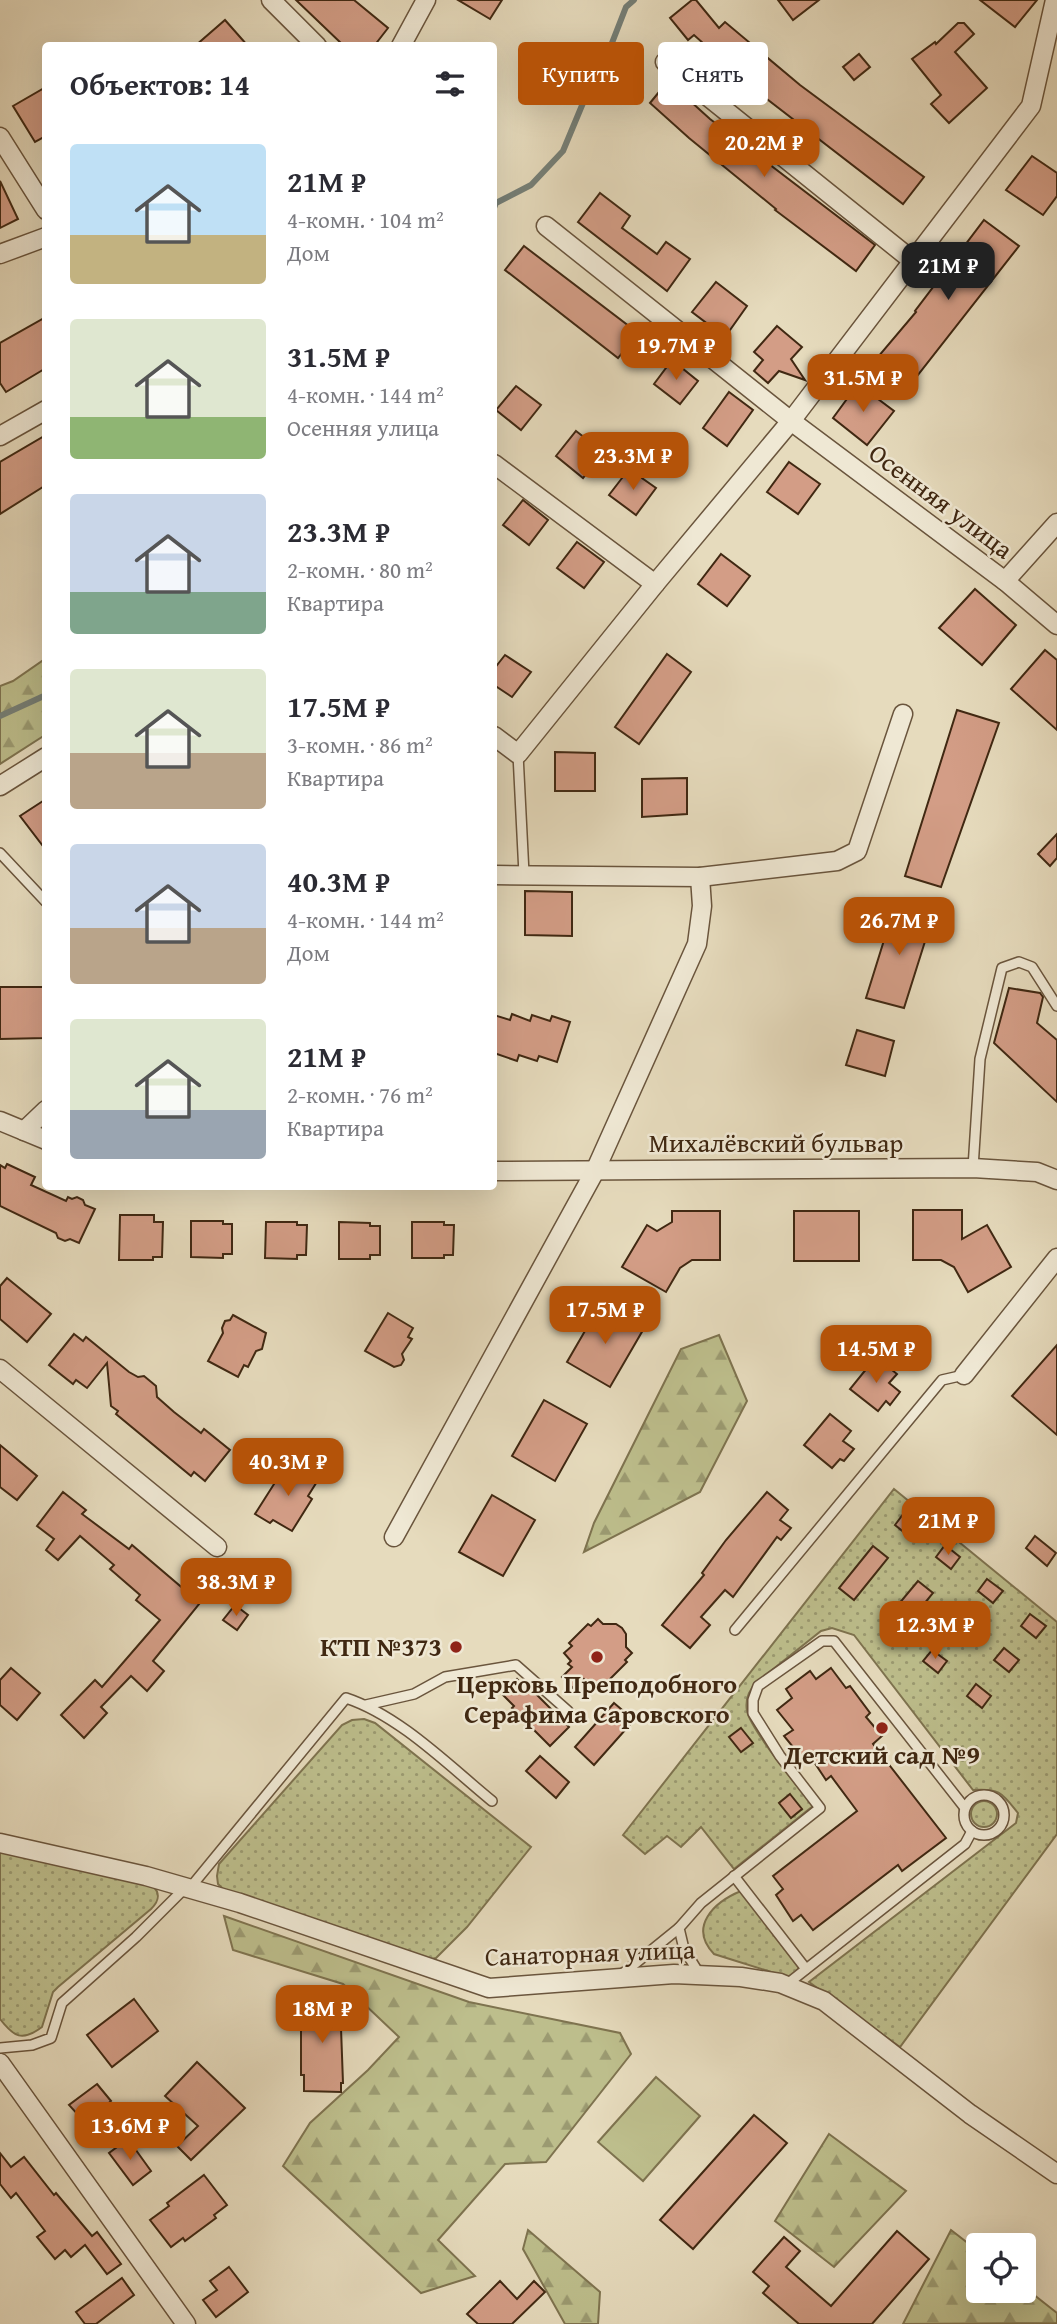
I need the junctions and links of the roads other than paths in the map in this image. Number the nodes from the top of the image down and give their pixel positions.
1 (271, 0) edge
2 (426, 0) edge
3 (1055, 0) edge
4 (313, 42) edge
5 (403, 42) edge
6 (719, 105) edge
7 (0, 137) edge
8 (42, 205) edge
9 (546, 226) dead end
10 (42, 238) edge
11 (0, 254) edge
12 (914, 261) junction
13 (42, 412) edge
14 (791, 421) junction
15 (0, 436) edge
16 (497, 466) edge
17 (1057, 523) edge
18 (1005, 581) junction
19 (655, 584) junction
20 (1057, 625) edge
21 (903, 714) dead end
22 (497, 738) edge
23 (518, 754) junction
24 (42, 760) edge
25 (0, 786) edge
26 (0, 853) edge
27 (524, 874) junction
28 (497, 875) edge
29 (701, 877) junction
30 (42, 898) edge
31 (1057, 1006) edge
32 (42, 1114) edge
33 (0, 1121) edge
34 (24, 1131) junction
35 (42, 1138) edge
36 (972, 1168) junction
37 (497, 1171) edge
38 (595, 1171) junction
39 (1057, 1180) edge
40 (1057, 1258) edge
41 (0, 1369) edge
42 (964, 1375) joint
43 (394, 1537) dead end
44 (217, 1547) dead end
45 (734, 1630) dead end
46 (366, 1705) junction
47 (568, 1711) dead end
48 (492, 1801) dead end
49 (965, 1808) junction
50 (971, 1831) junction
51 (0, 1843) edge
52 (734, 1876) junction
53 (188, 1888) junction
54 (679, 1928) junction
55 (806, 1969) junction
56 (700, 1975) junction
57 (615, 1979) junction
58 (786, 1985) junction
59 (0, 2048) edge
60 (0, 2063) edge
61 (1057, 2174) edge
62 (186, 2324) edge

1 - 4 street
2 - 5 street
3 - 12 street
6 - 12 street
7 - 8 street
9 - 14 street, Осенняя улица
10 - 11 street
12 - 14 street
13 - 15 street
14 - 18 street, Осенняя улица
14 - 19 street
16 - 19 street
17 - 18 street
18 - 20 street, Осенняя улица
19 - 23 street
21 - 29 street
22 - 23 street
23 - 27 lane
24 - 25 street
26 - 30 lane
27 - 28 street
27 - 29 street
29 - 38 street
31 - 36 lane
32 - 34 street
33 - 34 street
34 - 35 street
36 - 38 street, Михалёвский бульвар
36 - 39 street, Михалёвский бульвар
37 - 38 street, Михалёвский бульвар
38 - 43 street
40 - 42 street
41 - 44 street
42 - 45 lane
46 - 47 lane
46 - 48 lane
46 - 53 lane
49 - 50 lane
49 - 50 lane
49 - 52 lane
50 - 55 lane
51 - 53 street, Санаторная улица
52 - 54 lane
52 - 55 lane
53 - 57 street, Санаторная улица
53 - 59 lane
54 - 56 lane
54 - 57 lane
55 - 58 lane
56 - 57 street, Санаторная улица
56 - 58 street, Санаторная улица
58 - 61 street, Санаторная улица
60 - 62 street

